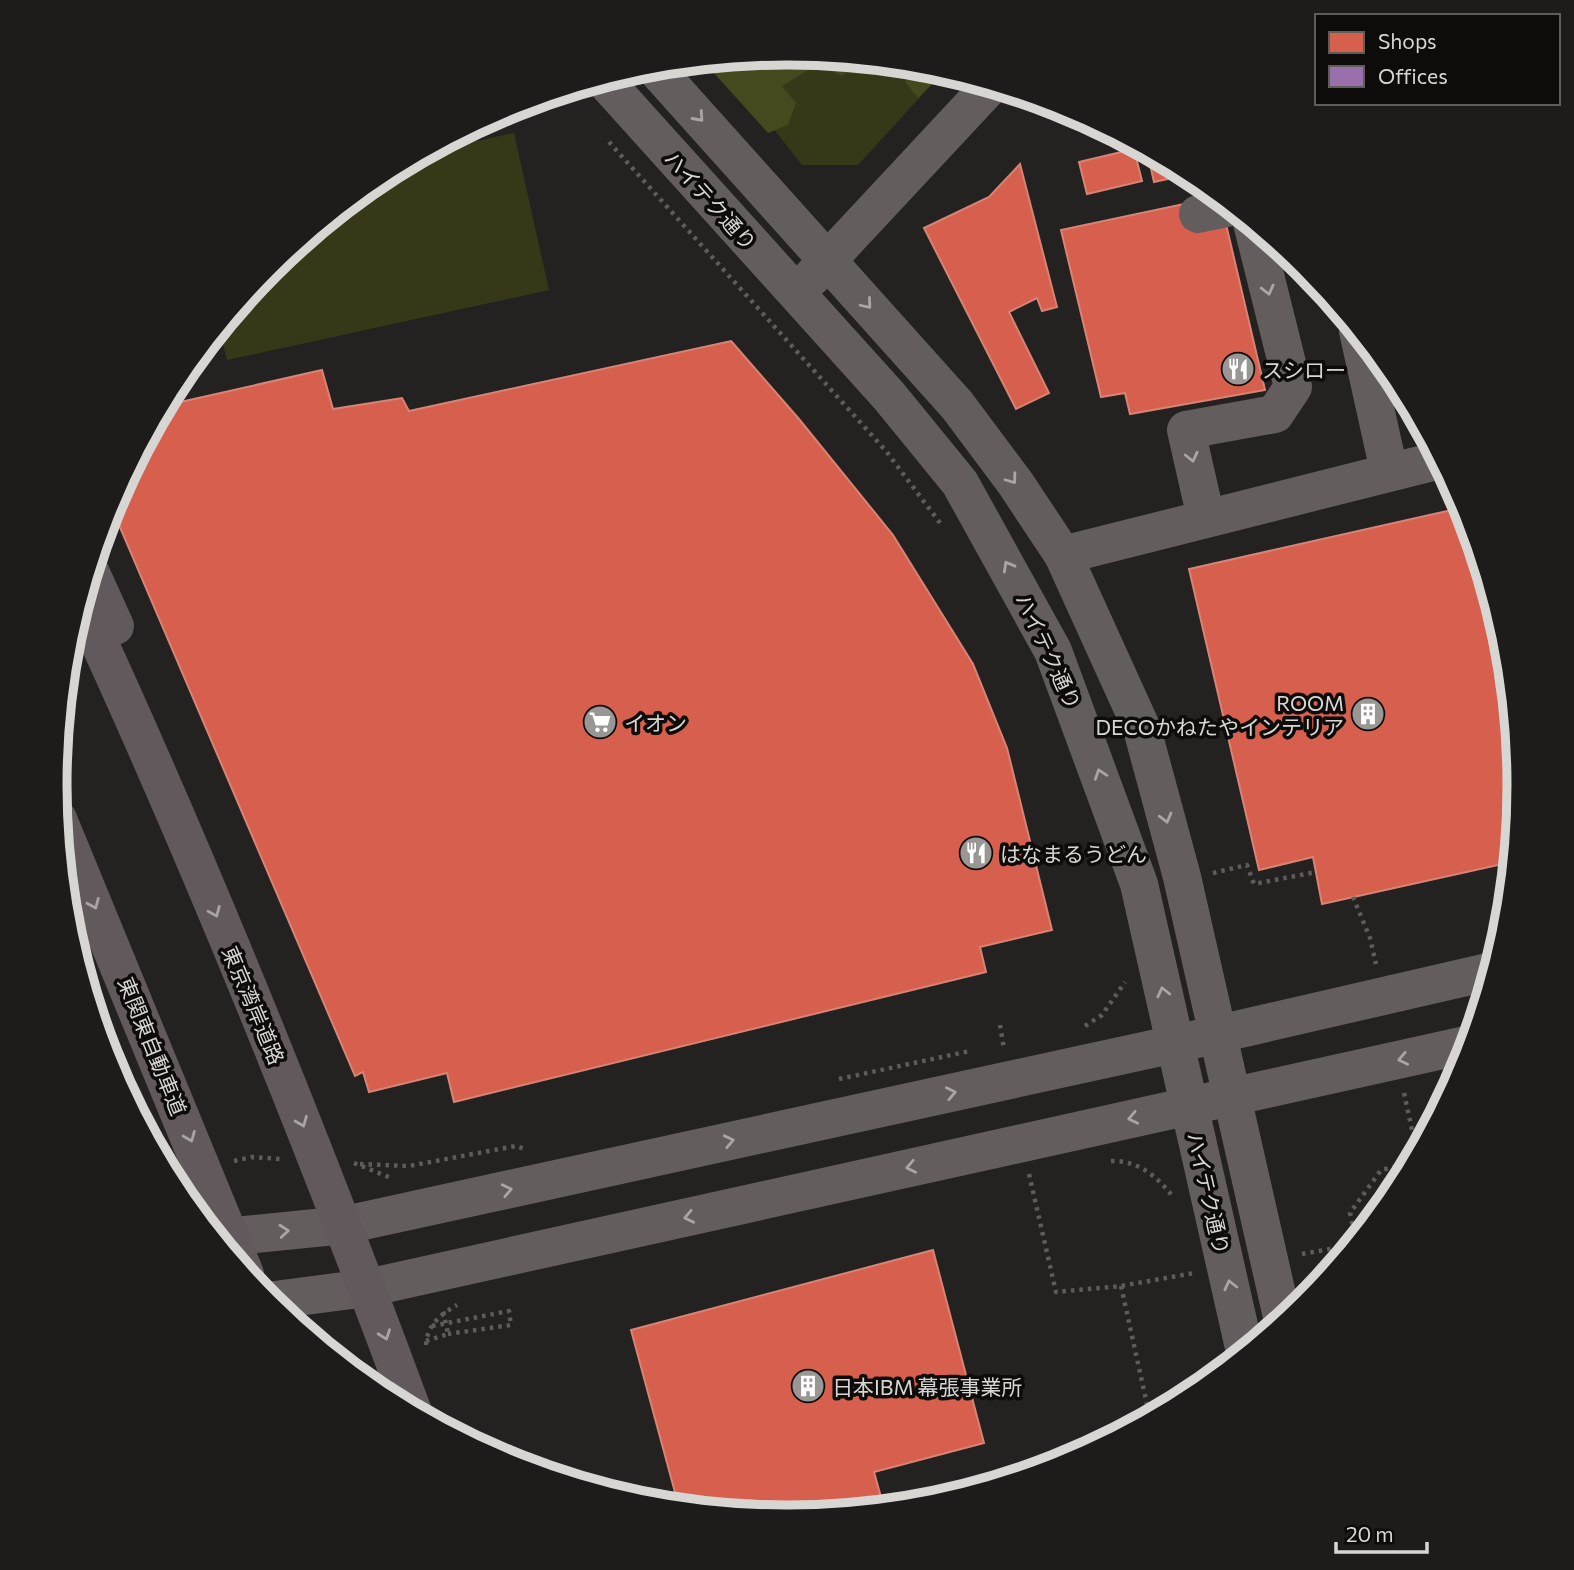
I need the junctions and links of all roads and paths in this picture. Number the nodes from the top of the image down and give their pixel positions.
1 (662, 76) edge
2 (610, 87) edge
3 (984, 92) edge
4 (572, 98) edge
5 (582, 110) dead end
6 (608, 140) dead end
7 (1256, 238) edge
8 (829, 259) junction
9 (796, 294) junction
10 (1363, 354) edge
11 (1431, 462) edge
12 (1389, 471) junction
13 (1206, 518) junction
14 (948, 534) dead end
15 (1063, 555) junction
16 (96, 583) edge
17 (87, 618) edge
18 (70, 847) edge
19 (198, 870) junction
20 (1482, 973) edge
21 (1127, 977) dead end
22 (1000, 1026) dead end
23 (1079, 1030) dead end
24 (1217, 1033) junction
25 (1014, 1042) dead end
26 (1175, 1044) junction
27 (1001, 1045) dead end
28 (1458, 1047) edge
29 (975, 1050) dead end
30 (1006, 1061) dead end
31 (830, 1081) dead end
32 (1231, 1096) junction
33 (1189, 1107) junction
34 (516, 1146) dead end
35 (536, 1153) dead end
36 (346, 1155) dead end
37 (523, 1156) dead end
38 (1026, 1162) dead end
39 (1101, 1164) dead end
40 (409, 1166) dead end
41 (1398, 1166) edge
42 (1033, 1178) dead end
43 (396, 1180) dead end
44 (1020, 1181) dead end
45 (1178, 1203) dead end
46 (345, 1226) junction
47 (1353, 1229) edge
48 (227, 1237) edge
49 (233, 1245) edge
50 (1195, 1270) dead end
51 (1198, 1283) dead end
52 (367, 1288) junction
53 (283, 1299) edge
54 (460, 1303) dead end
55 (1280, 1309) edge
56 (432, 1326) junction
57 (448, 1334) dead end
58 (1243, 1342) edge
59 (425, 1357) dead end
60 (1148, 1408) edge
61 (428, 1410) edge

1 -> 8 street, ハイテク通り
2 - 9 street, ハイテク通り
3 - 8 street
4 - 5 path
6 - 14 path
7 -> 13 street
8 - 9 street
8 -> 15 street, ハイテク通り
26 -> 9 street, ハイテク通り
10 - 12 street
11 - 12 street
12 - 13 street
13 - 15 street
15 -> 24 street, ハイテク通り
16 - 19 highway
17 - 19 highway, 東京湾岸道路
18 -> 49 highway, 東関東自動車道
19 -> 46 highway, 東京湾岸道路
20 - 24 street
21 - 23 path
22 - 30 path
24 - 26 street
24 - 32 street, ハイテク通り
25 - 27 path
26 - 33 street, ハイテク通り
46 -> 26 street
28 -> 32 street
29 - 31 path
32 - 33 street
32 - 55 street, ハイテク通り
33 -> 52 street
58 -> 33 street, ハイテク通り
34 - 40 path
35 - 37 path
36 - 43 path
38 - 60 path
39 - 45 path
41 - 47 path
42 - 44 path
48 -> 46 street
46 - 52 highway, 東京湾岸道路
50 - 51 path
52 - 53 street
52 -> 61 highway, 東京湾岸道路
54 - 56 path
56 - 57 path
56 - 59 path

